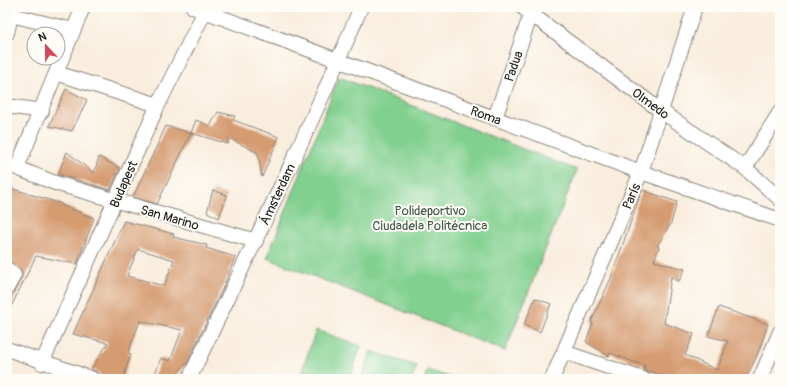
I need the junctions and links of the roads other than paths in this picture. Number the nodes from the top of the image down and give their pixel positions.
1 (83, 7) edge
2 (361, 7) edge
3 (695, 7) edge
4 (202, 9) edge
5 (527, 11) edge
6 (10, 12) edge
7 (73, 30) junction
8 (7, 33) edge
9 (338, 61) junction
10 (56, 73) junction
11 (158, 105) junction
12 (7, 106) edge
13 (42, 110) junction
14 (661, 111) junction
15 (780, 112) edge
16 (495, 118) junction
17 (745, 168) junction
18 (641, 172) junction
19 (780, 199) edge
20 (116, 201) junction
21 (780, 220) edge
22 (256, 241) junction
23 (7, 269) edge
24 (7, 288) edge
25 (780, 332) edge
26 (7, 349) edge
27 (564, 352) junction
28 (42, 363) junction
29 (93, 379) edge
30 (189, 379) edge
31 (552, 379) edge
32 (643, 379) edge
33 (760, 379) edge

1 - 7 street
2 - 9 street, Ámsterdam
3 - 14 street, París
4 - 9 street, Roma
4 - 11 street, Budapest
5 - 14 street, Olmedo
5 - 16 street, Padua
6 - 7 street
6 - 8 street
7 - 10 street
9 - 16 street, Roma
9 - 22 street, Ámsterdam
10 - 11 street
10 - 13 street
11 - 20 street, Budapest
12 - 13 street
13 - 20 street, San Marino
14 - 17 street, Olmedo
14 - 18 street, París
15 - 17 street
16 - 18 street, Roma
17 - 19 street, Olmedo
18 - 21 street, Roma
18 - 27 street, París
20 - 22 street, San Marino
20 - 28 street, Budapest
22 - 30 street, Ámsterdam
23 - 24 street
25 - 33 street
26 - 28 street
27 - 31 street, París
27 - 32 street
28 - 29 street

